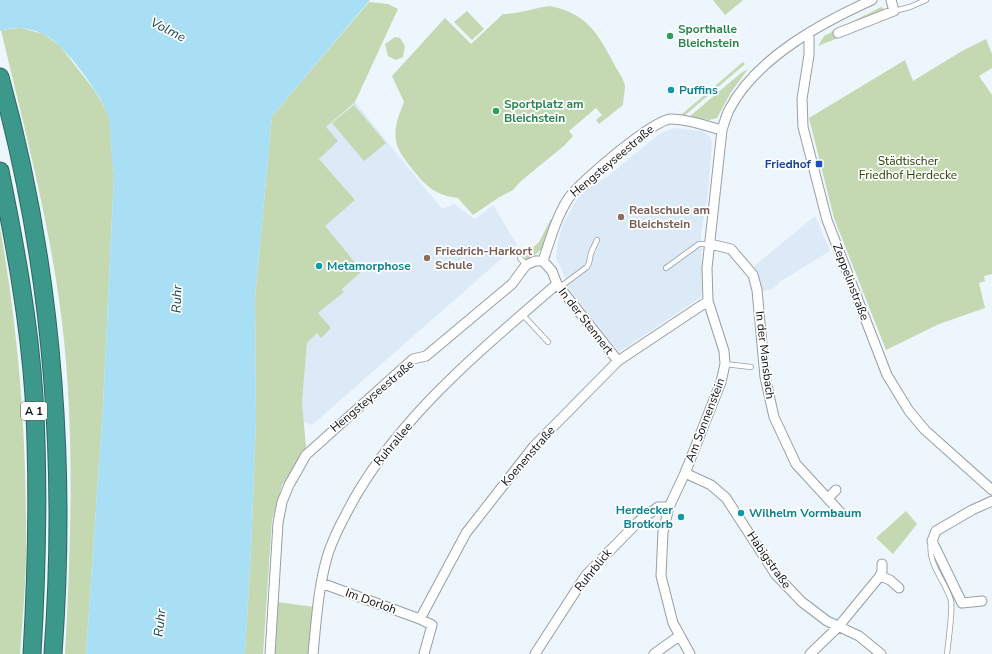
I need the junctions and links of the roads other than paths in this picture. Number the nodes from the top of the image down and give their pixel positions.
1 (872, 0) edge
2 (891, 0) edge
3 (926, 0) edge
4 (894, 11) junction
5 (838, 33) dead end
6 (809, 34) junction
7 (0, 78) edge
8 (722, 130) junction
9 (0, 171) edge
10 (597, 240) dead end
11 (710, 244) junction
12 (543, 261) junction
13 (666, 268) dead end
14 (558, 286) junction
15 (708, 301) junction
16 (522, 314) junction
17 (548, 342) dead end
18 (618, 361) junction
19 (725, 364) junction
20 (751, 367) dead end
21 (685, 473) junction
22 (836, 490) dead end
23 (992, 490) edge
24 (828, 498) junction
25 (992, 502) edge
26 (668, 507) junction
27 (841, 514) dead end
28 (932, 542) junction
29 (882, 564) dead end
30 (880, 576) junction
31 (321, 583) junction
32 (899, 588) dead end
33 (982, 601) dead end
34 (420, 618) junction
35 (838, 627) junction
36 (679, 636) junction
37 (32, 654) edge
38 (53, 654) edge
39 (270, 654) edge
40 (313, 654) edge
41 (424, 654) edge
42 (535, 654) edge
43 (654, 654) edge
44 (690, 654) edge
45 (810, 654) edge
46 (880, 654) edge
47 (947, 654) edge

1 - 6 street
2 - 4 street
3 - 4 lane
4 - 5 street
6 - 8 street
6 - 23 street, Zeppelinstraße
7 - 38 highway, A 1
8 - 11 street, Am Sonnenstein
8 - 12 street, Hengsteyseestraße
9 - 37 highway, A 1
10 - 14 lane
11 - 13 lane
11 - 15 street, Am Sonnenstein
11 - 24 street, In der Mansbach
12 - 14 street, In der Stennert
12 - 39 street, Hengsteyseestraße
14 - 16 street, Ruhrallee
14 - 18 street, In der Stennert
15 - 18 street, Koenenstraße
15 - 19 street, Am Sonnenstein
16 - 17 lane
16 - 31 street, Ruhrallee
18 - 34 street, Koenenstraße
19 - 20 lane
19 - 21 street, Am Sonnenstein
21 - 26 street, Am Sonnenstein
21 - 35 street, Habigstraße
22 - 24 street
24 - 27 street, In der Mansbach
25 - 28 street
26 - 36 street, Am Sonnenstein
26 - 42 street, Ruhrblick
28 - 33 street
28 - 47 lane
29 - 30 street
30 - 32 street
30 - 35 street
31 - 34 street, Im Dorloh
31 - 40 street, Ruhrallee
34 - 41 street
35 - 45 street
35 - 46 street, Habigstraße
36 - 43 street
36 - 44 street, Am Sonnenstein

